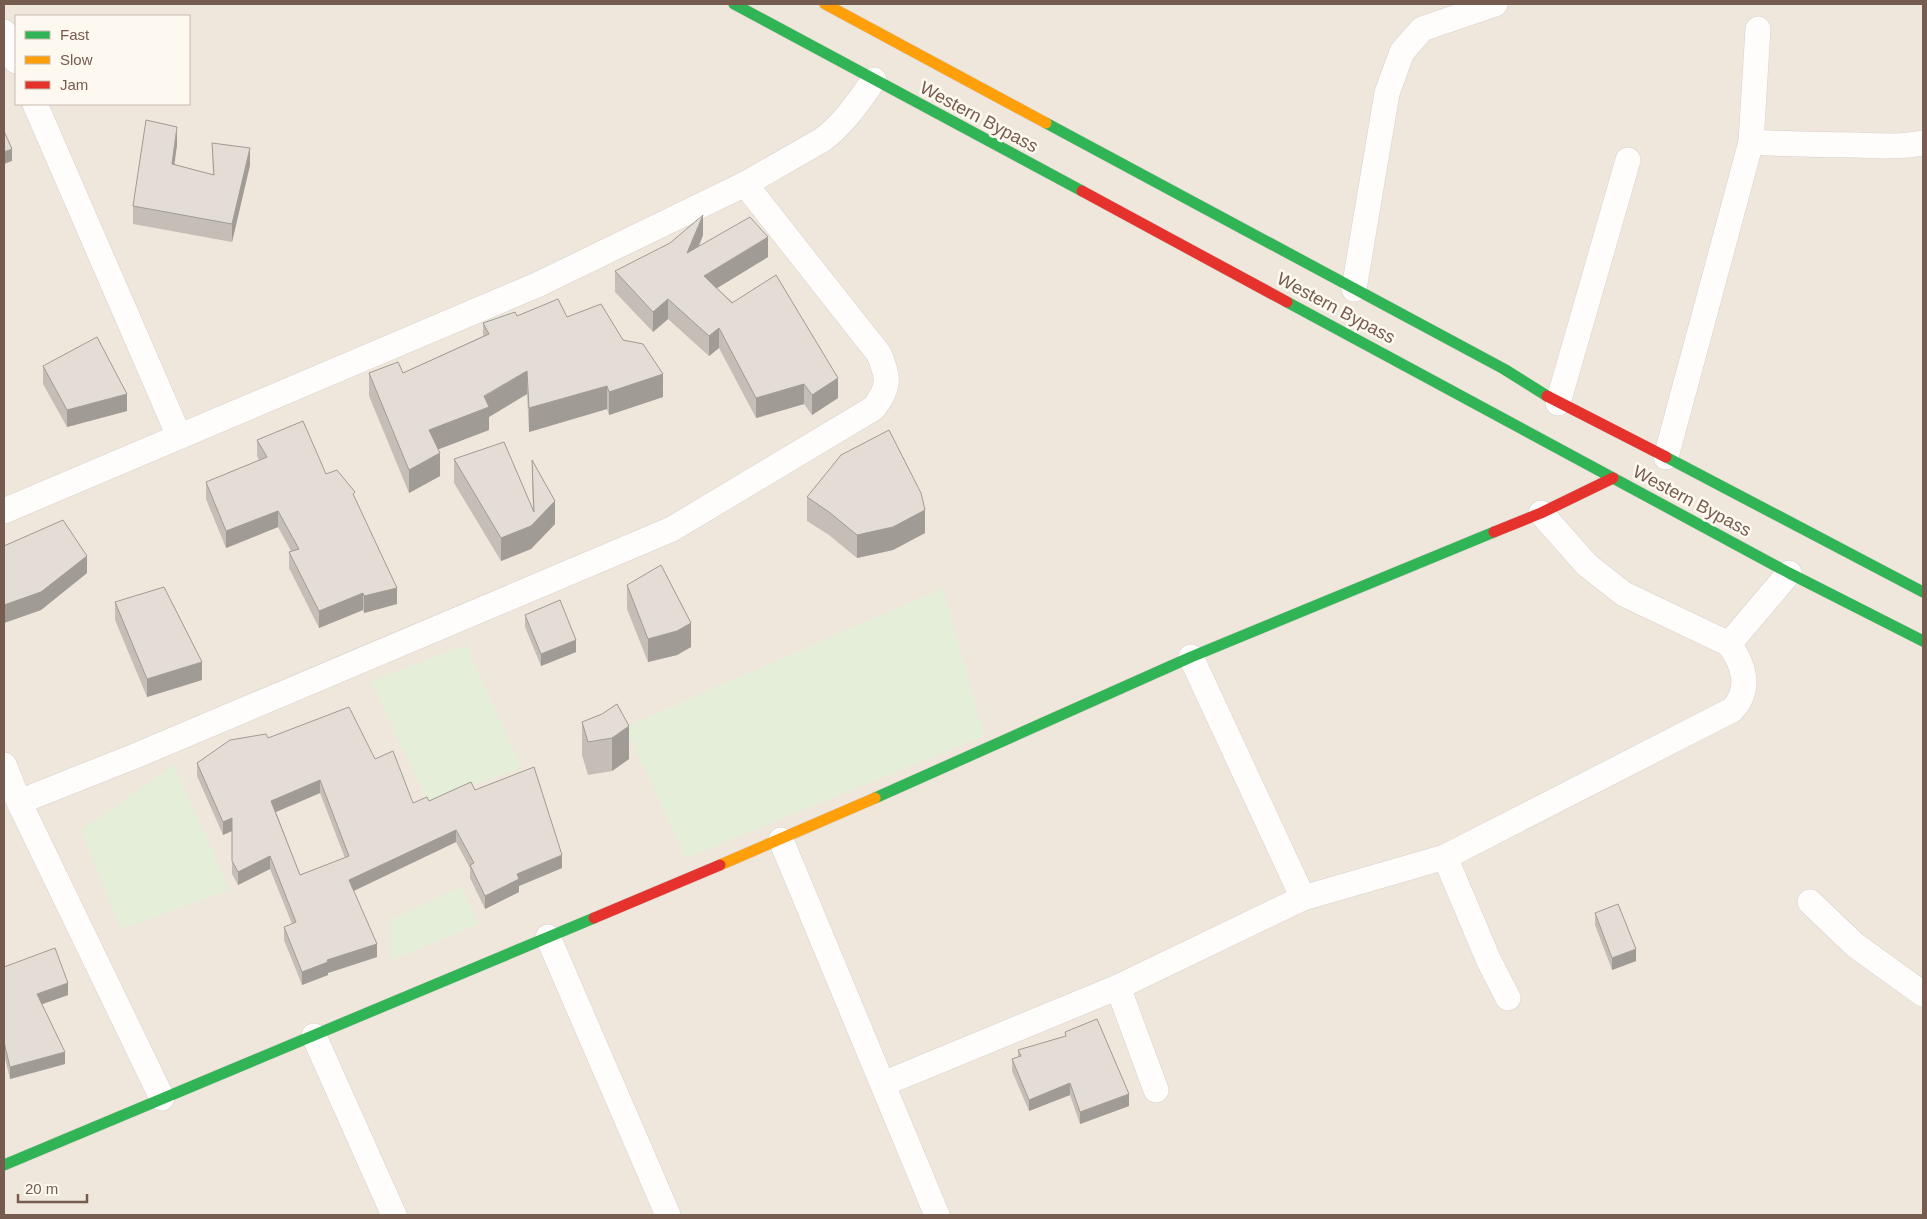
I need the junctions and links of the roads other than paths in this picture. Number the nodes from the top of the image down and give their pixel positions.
1 (734, 4) edge
2 (825, 4) edge
3 (1495, 4) edge
4 (1758, 29) dead end
5 (4, 32) edge
6 (15, 59) edge
7 (874, 80) junction
8 (35, 105) edge
9 (1751, 142) junction
10 (1923, 143) edge
11 (1628, 160) dead end
12 (745, 184) junction
13 (1354, 289) junction
14 (1558, 404) junction
15 (179, 436) junction
16 (1666, 457) junction
17 (1613, 478) junction
18 (4, 511) edge
19 (1541, 513) junction
20 (1789, 573) junction
21 (1923, 592) edge
22 (1923, 641) edge
23 (1729, 644) junction
24 (1191, 657) junction
25 (4, 765) edge
26 (19, 802) junction
27 (781, 840) junction
28 (1445, 857) junction
29 (1303, 898) junction
30 (1810, 902) dead end
31 (548, 937) junction
32 (1118, 987) junction
33 (1923, 994) edge
34 (1508, 998) dead end
35 (314, 1036) junction
36 (883, 1084) junction
37 (1156, 1090) dead end
38 (162, 1098) junction
39 (4, 1166) edge
40 (394, 1215) edge
41 (668, 1215) edge
42 (938, 1215) edge

1 - 7 main road, Western Bypass
2 - 13 main road, Western Bypass
3 - 13 street
4 - 9 street
5 - 6 street
7 - 12 street
7 - 17 main road, Western Bypass
8 - 15 street
9 - 10 street
9 - 16 street
11 - 14 street
12 - 15 street
12 - 26 street
13 - 14 main road, Western Bypass
14 - 16 main road, Western Bypass
15 - 18 street
16 - 21 main road, Western Bypass
17 - 19 main road
17 - 20 main road, Western Bypass
19 - 23 street
19 - 24 main road
20 - 22 main road, Western Bypass
20 - 23 street
23 - 28 street
24 - 27 main road
24 - 29 street
25 - 26 street
26 - 38 street
27 - 31 main road
27 - 36 street
28 - 29 street
28 - 34 street
29 - 32 street
30 - 33 street
31 - 35 main road
31 - 41 street
32 - 36 street
32 - 37 street
35 - 38 main road
35 - 40 street
36 - 42 street
38 - 39 main road

